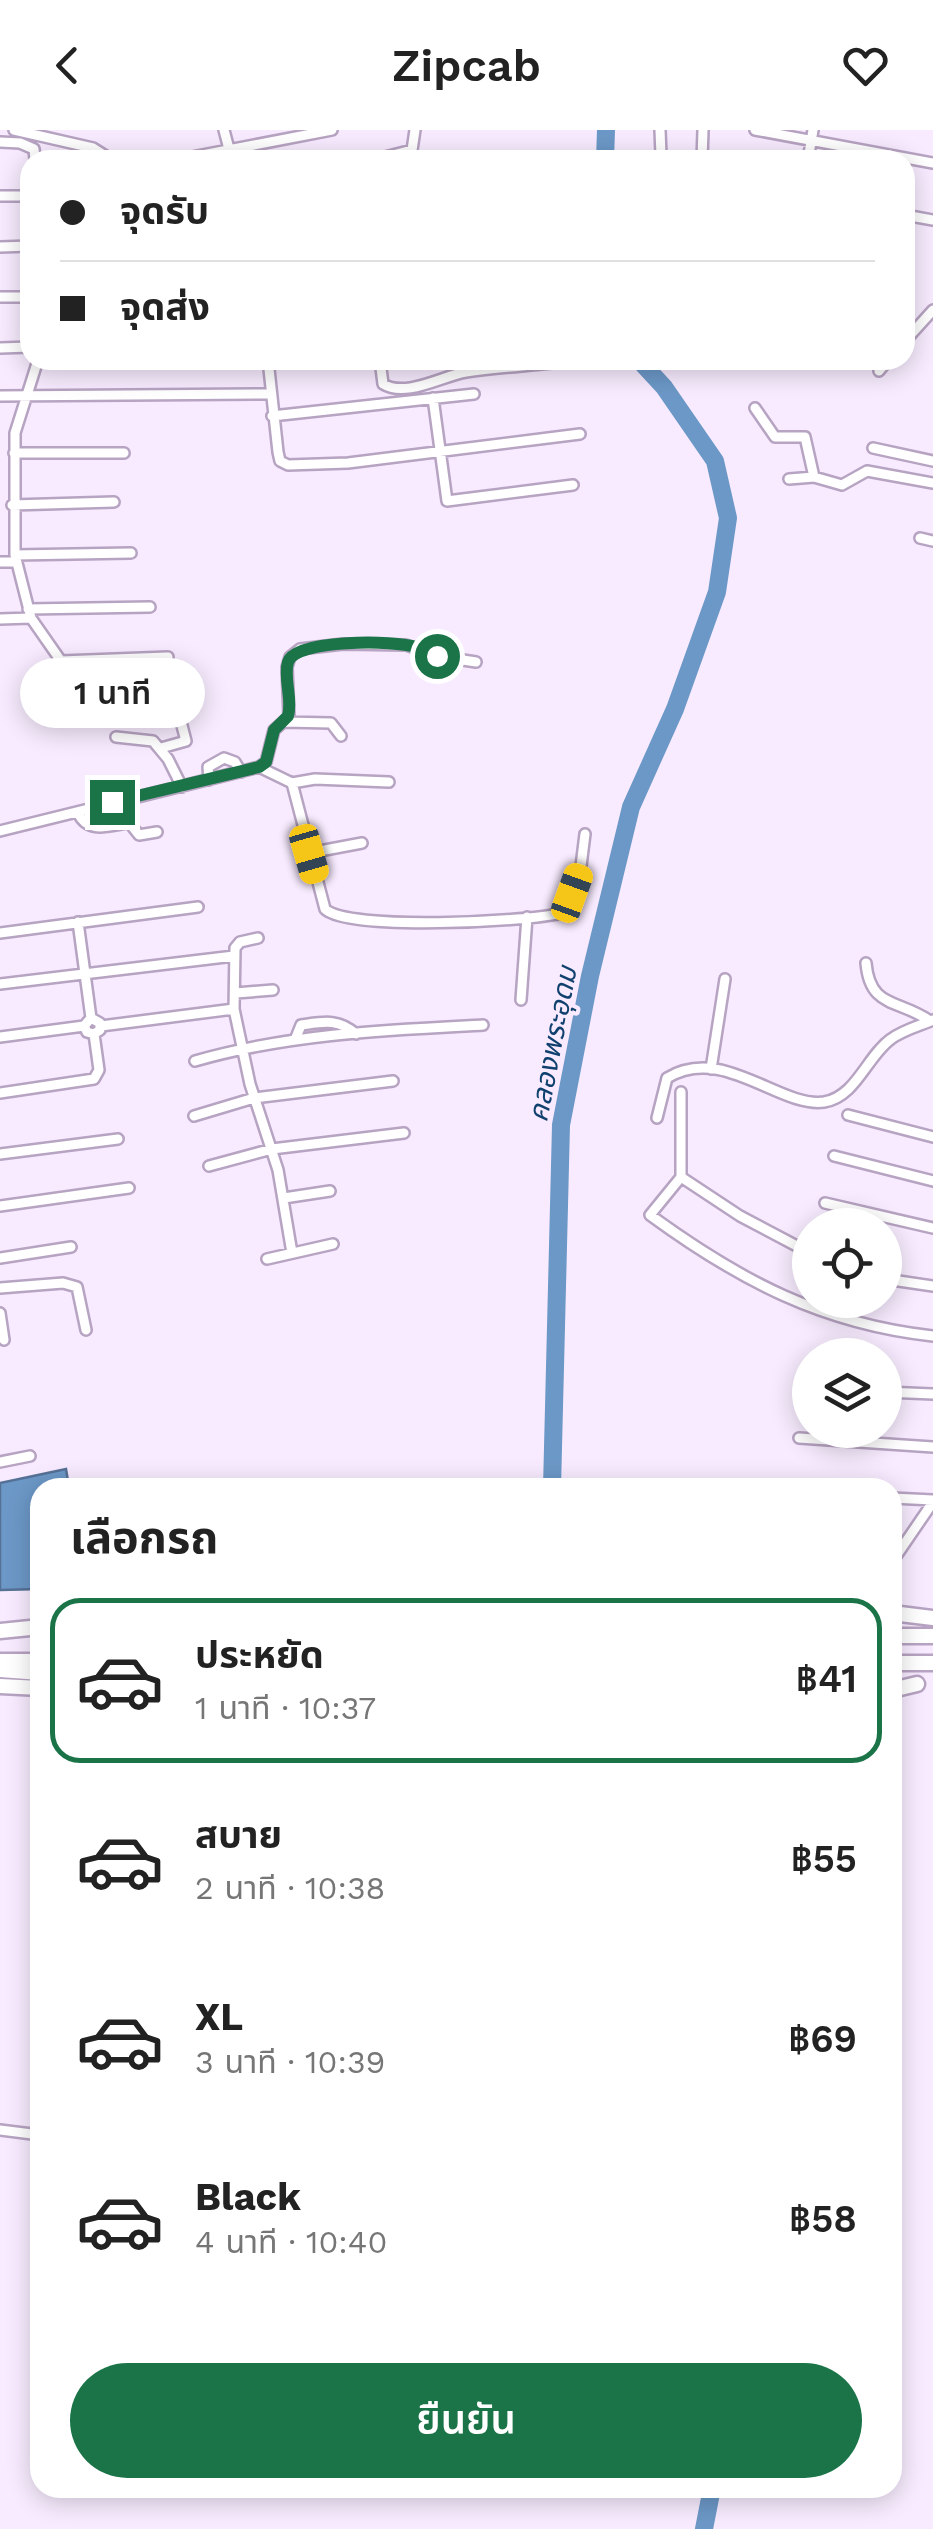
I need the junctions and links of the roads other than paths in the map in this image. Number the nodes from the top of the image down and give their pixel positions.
1 (14, 130) edge
2 (224, 130) edge
3 (332, 130) edge
4 (755, 130) edge
5 (812, 135) edge
6 (54, 136) edge
7 (0, 142) edge
8 (229, 149) junction
9 (34, 150) edge
10 (97, 150) edge
11 (224, 150) edge
12 (877, 150) edge
13 (933, 310) edge
14 (915, 330) edge
15 (35, 370) edge
16 (268, 370) edge
17 (381, 370) edge
18 (491, 370) edge
19 (269, 394) junction
20 (474, 394) dead end
21 (0, 396) edge
22 (26, 396) junction
23 (433, 398) junction
24 (755, 408) dead end
25 (272, 416) junction
26 (580, 434) dead end
27 (873, 448) dead end
28 (0, 449) edge
29 (14, 451) junction
30 (441, 452) junction
31 (124, 453) dead end
32 (933, 462) edge
33 (814, 477) junction
34 (789, 480) dead end
35 (933, 483) edge
36 (573, 485) dead end
37 (0, 498) edge
38 (114, 502) dead end
39 (12, 504) junction
40 (0, 510) edge
41 (920, 538) dead end
42 (933, 541) edge
43 (131, 553) dead end
44 (15, 558) junction
45 (0, 562) edge
46 (150, 608) dead end
47 (30, 614) junction
48 (0, 619) edge
49 (168, 658) dead end
50 (114, 659) junction
51 (61, 661) junction
52 (476, 662) dead end
53 (78, 684) junction
54 (89, 702) dead end
55 (180, 718) dead end
56 (284, 722) junction
57 (341, 736) dead end
58 (116, 737) dead end
59 (161, 748) junction
60 (259, 767) junction
61 (240, 772) junction
62 (209, 780) junction
63 (389, 782) dead end
64 (292, 783) junction
65 (182, 786) junction
66 (112, 802) junction
67 (78, 814) junction
68 (127, 823) junction
69 (0, 832) edge
70 (157, 832) dead end
71 (584, 834) dead end
72 (362, 843) dead end
73 (309, 854) junction
74 (198, 908) dead end
75 (527, 917) junction
76 (78, 922) junction
77 (0, 933) edge
78 (258, 938) dead end
79 (234, 956) junction
80 (866, 963) dead end
81 (85, 974) junction
82 (725, 979) dead end
83 (0, 984) edge
84 (273, 990) dead end
85 (236, 994) junction
86 (521, 1000) dead end
87 (234, 1009) junction
88 (932, 1020) edge
89 (87, 1022) junction
90 (483, 1025) dead end
91 (97, 1030) junction
92 (0, 1037) edge
93 (241, 1048) junction
94 (195, 1061) dead end
95 (711, 1070) junction
96 (393, 1081) dead end
97 (681, 1092) dead end
98 (0, 1093) edge
99 (254, 1098) junction
100 (848, 1115) dead end
101 (194, 1116) dead end
102 (657, 1118) dead end
103 (404, 1133) dead end
104 (933, 1137) edge
105 (118, 1139) dead end
106 (272, 1149) junction
107 (0, 1154) edge
108 (834, 1156) dead end
109 (209, 1166) dead end
110 (680, 1177) junction
111 (933, 1181) edge
112 (128, 1188) dead end
113 (330, 1191) dead end
114 (284, 1198) junction
115 (825, 1203) dead end
116 (0, 1206) edge
117 (933, 1228) edge
118 (792, 1243) edge
119 (333, 1244) dead end
120 (71, 1248) dead end
121 (292, 1253) junction
122 (0, 1258) edge
123 (268, 1259) dead end
124 (902, 1281) edge
125 (933, 1286) edge
126 (0, 1288) edge
127 (0, 1313) edge
128 (86, 1330) dead end
129 (933, 1336) edge
130 (4, 1340) dead end
131 (902, 1393) edge
132 (933, 1394) edge
133 (902, 1445) edge
134 (933, 1447) edge
135 (30, 1456) dead end
136 (0, 1462) edge
137 (902, 1499) edge
138 (933, 1501) edge
139 (902, 1540) edge
140 (902, 1614) edge
141 (933, 1618) edge
142 (30, 1628) edge
143 (0, 1633) edge
144 (30, 1634) edge
145 (902, 1636) edge
146 (933, 1636) edge
147 (0, 1662) edge
148 (30, 1662) edge
149 (902, 1663) edge
150 (933, 1663) edge
151 (0, 1670) edge
152 (30, 1680) edge
153 (30, 1684) edge
154 (0, 1686) edge
155 (0, 2130) edge
156 (30, 2134) edge

1 - 6 street
2 - 8 street
3 - 8 street
4 - 5 street
5 - 12 street
6 - 10 street
7 - 9 street
8 - 11 street
13 - 14 street
15 - 22 street
16 - 19 street
17 - 18 street
19 - 22 street
19 - 25 street
20 - 23 street
21 - 22 street
22 - 29 street
23 - 25 street
23 - 30 street
24 - 33 street
25 - 30 street
26 - 30 street
27 - 32 street
28 - 29 street
29 - 31 street
29 - 39 street
30 - 36 street
33 - 34 street
33 - 35 street
37 - 39 street
38 - 39 street
39 - 40 street
39 - 44 street
41 - 42 street
43 - 44 street
44 - 45 street
44 - 47 street
46 - 47 street
47 - 48 street
47 - 51 street
49 - 50 street
50 - 51 street
50 - 53 street
51 - 53 street
52 - 56 street
53 - 54 street
55 - 59 street
56 - 57 street
56 - 60 street
58 - 59 street
59 - 65 street
60 - 61 street
60 - 64 street
61 - 62 street
61 - 62 street
62 - 65 street
63 - 64 street
64 - 73 street
65 - 66 street
66 - 67 street
66 - 68 street
67 - 68 street
67 - 69 street
68 - 70 street
71 - 75 street
72 - 73 street
73 - 75 street
74 - 76 street
75 - 86 street
76 - 77 street
76 - 81 street
78 - 79 street
79 - 81 street
79 - 85 street
80 - 88 street
81 - 83 street
81 - 89 street
82 - 95 street
84 - 85 street
85 - 87 street
87 - 91 street
87 - 93 street
88 - 95 street
89 - 91 street
89 - 92 street
90 - 93 street
91 - 98 street
93 - 94 street
93 - 99 street
95 - 102 street
96 - 99 street
97 - 110 street
99 - 101 street
99 - 106 street
100 - 104 street
103 - 106 street
105 - 107 street
106 - 109 street
106 - 114 street
108 - 111 street
110 - 118 street
110 - 129 street
112 - 116 street
113 - 114 street
114 - 121 street
115 - 117 street
119 - 121 street
120 - 122 street
121 - 123 street
124 - 125 street
126 - 128 street
127 - 130 street
131 - 132 street
133 - 134 street
135 - 136 street
137 - 138 street
138 - 139 street
140 - 141 main road
142 - 143 main road
143 - 144 main road
145 - 146 main road
147 - 148 main road
149 - 150 main road
151 - 152 main road
153 - 154 main road
155 - 156 street

